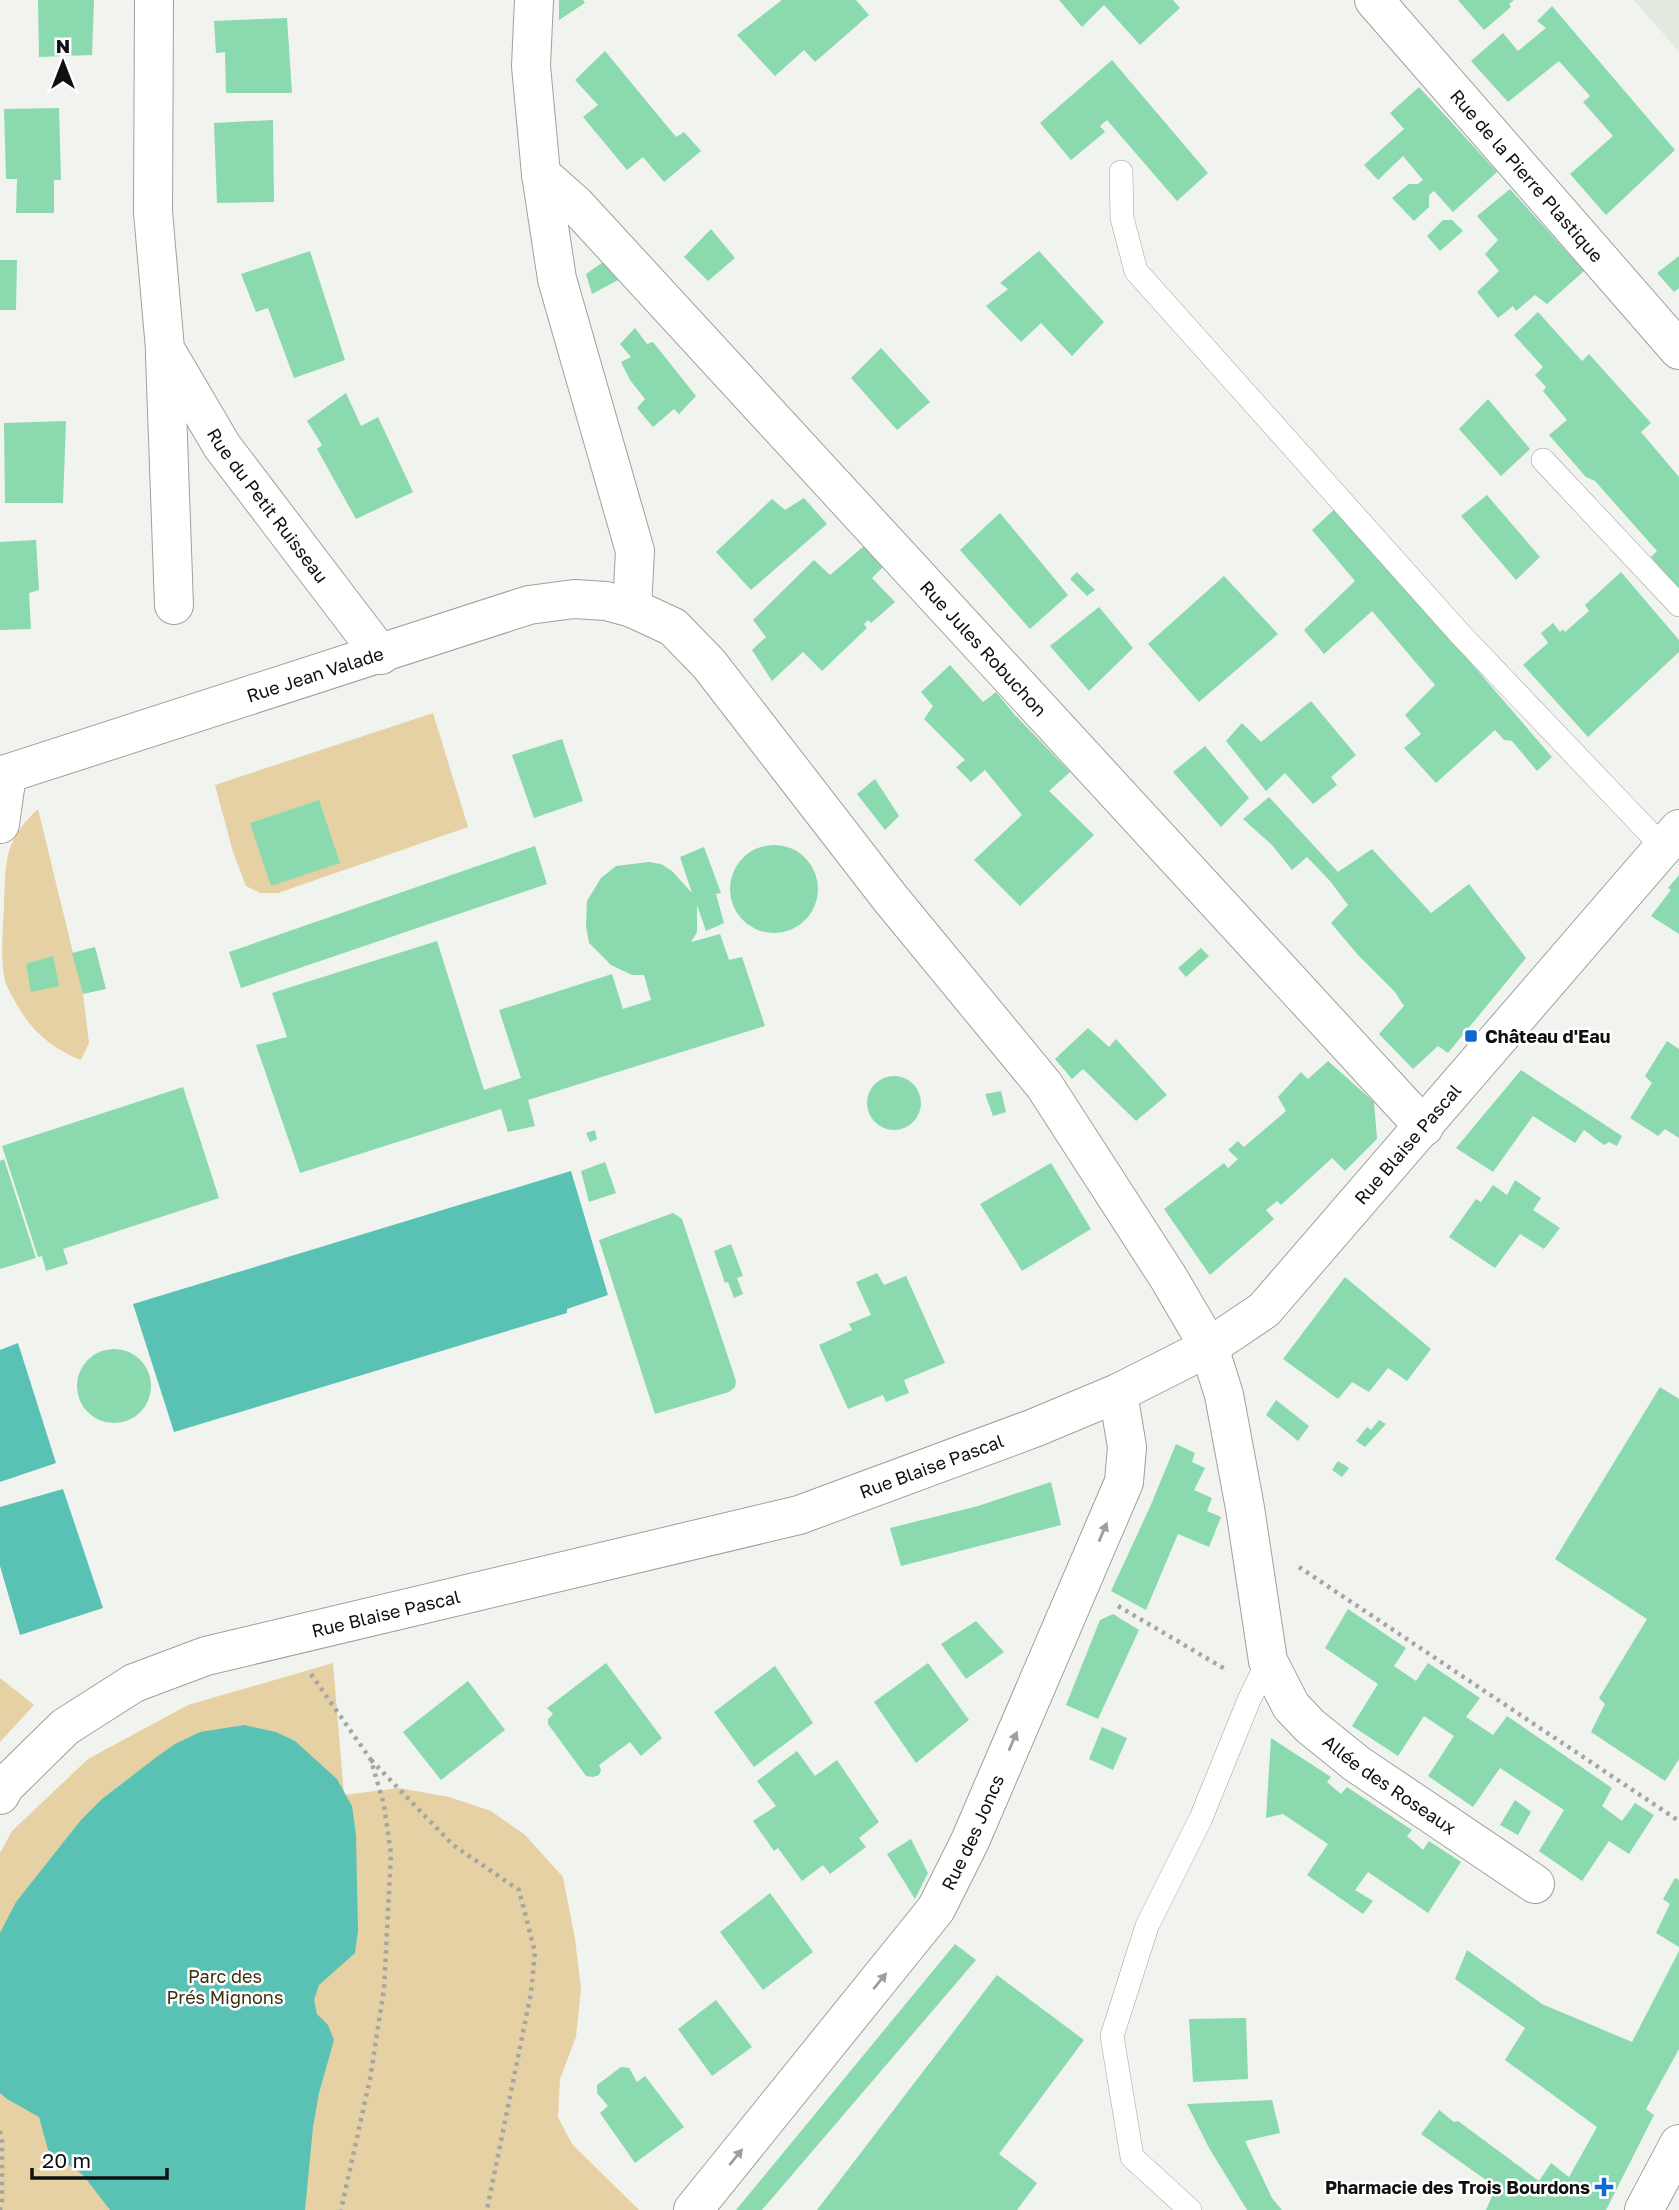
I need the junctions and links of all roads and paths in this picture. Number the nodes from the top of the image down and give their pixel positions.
1 (154, 0) edge
2 (534, 0) edge
3 (1374, 0) edge
4 (1121, 172) dead end
5 (541, 174) junction
6 (165, 349) junction
7 (1679, 350) edge
8 (1543, 460) dead end
9 (1679, 605) edge
10 (174, 606) dead end
11 (632, 608) junction
12 (381, 655) junction
13 (3, 775) edge
14 (0, 824) edge
15 (1671, 838) edge
16 (1424, 1126) junction
17 (1209, 1347) junction
18 (1118, 1393) junction
19 (1249, 1534) junction
20 (1081, 1584) junction
21 (308, 1670) dead end
22 (1261, 1674) junction
23 (371, 1760) junction
24 (0, 1795) edge
25 (1679, 1821) edge
26 (1535, 1884) dead end
27 (0, 2131) edge
28 (1679, 2144) edge
29 (1661, 2192) edge
30 (0, 2210) edge
31 (341, 2210) edge
32 (487, 2210) edge
33 (693, 2210) edge
34 (1190, 2210) edge

1 - 6 street, Rue du Petit Ruisseau
2 - 5 street
3 - 7 street, Rue de la Pierre Plastique
4 - 15 lane
5 - 11 street
5 - 16 street, Rue Jules Robuchon
6 - 10 street, Rue du Petit Ruisseau
6 - 12 street, Rue du Petit Ruisseau
8 - 9 lane
11 - 12 street, Rue Jean Valade
11 - 17 street, Rue Jean Valade
12 - 13 street, Rue Jean Valade
13 - 14 street
15 - 16 street, Rue Blaise Pascal
16 - 17 street, Rue Blaise Pascal
17 - 18 street, Rue Blaise Pascal
17 - 19 street, Allée des Roseaux
20 -> 18 street, Rue des Joncs
18 - 24 street, Rue Blaise Pascal
19 - 22 street, Allée des Roseaux
19 - 25 path
20 - 22 path
33 -> 20 street, Rue des Joncs
21 - 23 path
22 - 26 street, Allée des Roseaux
22 - 34 lane
23 - 31 path
23 - 32 path
27 - 30 path
28 - 29 street

